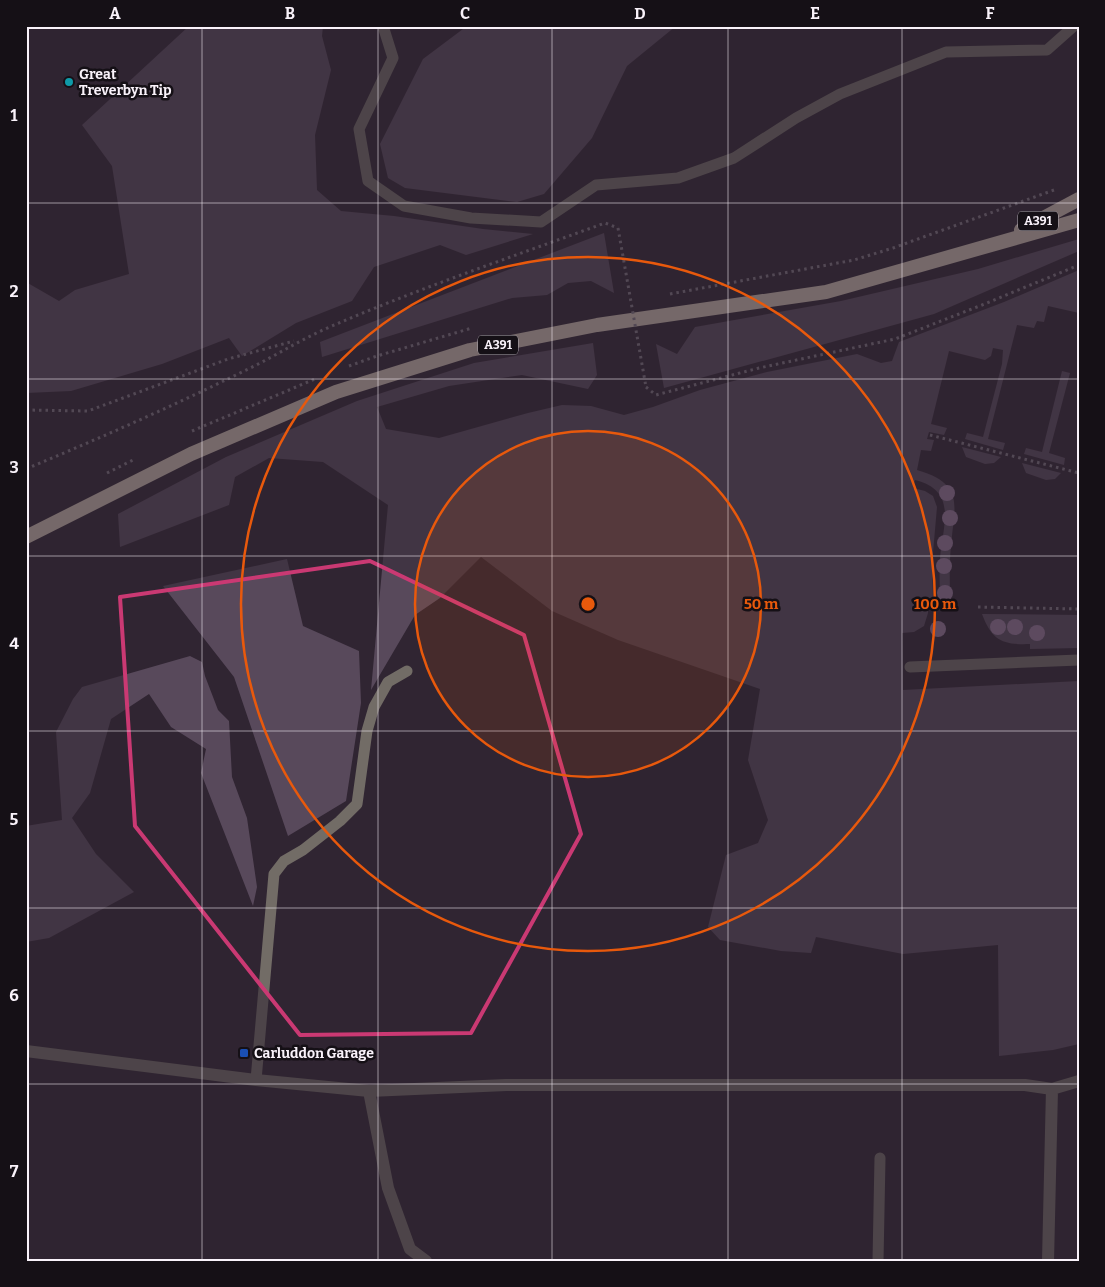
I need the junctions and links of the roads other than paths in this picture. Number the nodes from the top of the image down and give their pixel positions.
1 (382, 26) edge
2 (1074, 26) edge
3 (1079, 199) edge
4 (1079, 220) edge
5 (998, 243) junction
6 (26, 537) edge
7 (1079, 660) edge
8 (910, 667) dead end
9 (407, 671) dead end
10 (26, 1051) edge
11 (256, 1080) junction
12 (1079, 1081) edge
13 (1052, 1089) junction
14 (369, 1091) junction
15 (880, 1158) dead end
16 (426, 1261) edge
17 (878, 1261) edge
18 (1048, 1261) edge

1 - 2 lane
3 - 5 highway, A391
4 - 5 highway, A391
5 - 6 highway, A391
7 - 8 lane
9 - 11 lane
10 - 11 street
11 - 14 street
12 - 13 street
13 - 14 street
13 - 18 street
14 - 16 street
15 - 17 lane

